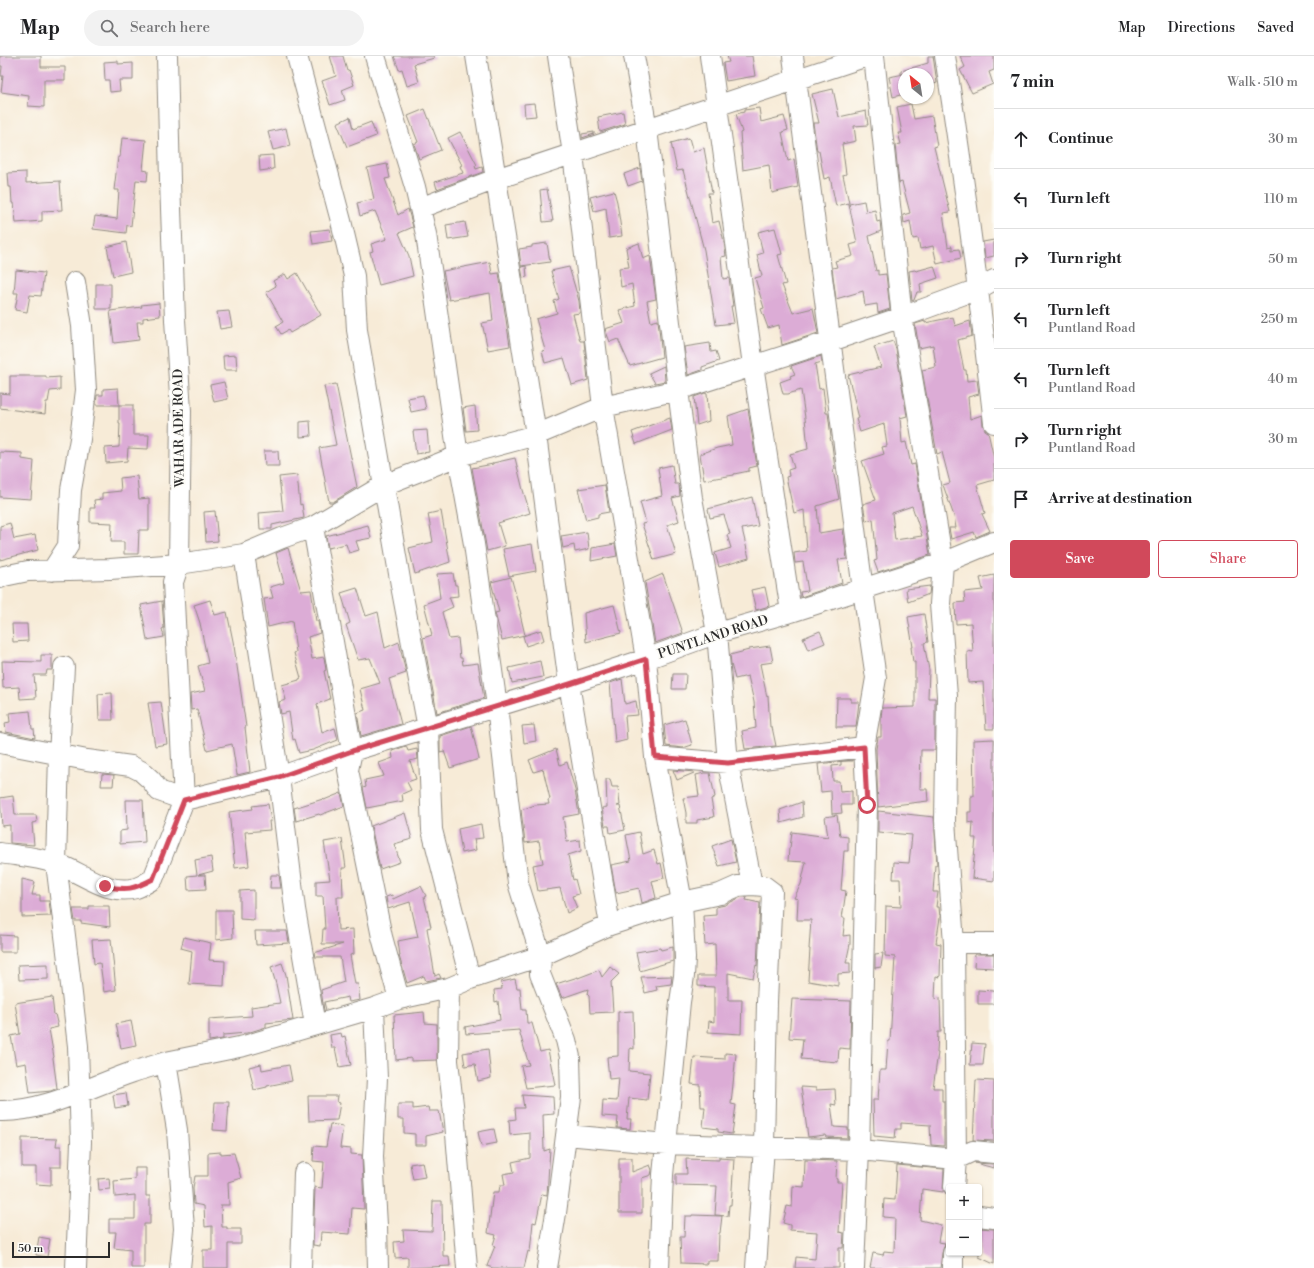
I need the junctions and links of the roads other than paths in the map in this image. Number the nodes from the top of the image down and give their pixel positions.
1 (167, 56) edge
2 (297, 56) edge
3 (375, 56) edge
4 (476, 56) edge
5 (558, 56) edge
6 (634, 56) edge
7 (710, 56) edge
8 (793, 56) edge
9 (867, 56) edge
10 (874, 56) edge
11 (945, 56) edge
12 (797, 80) junction
13 (716, 105) junction
14 (647, 129) junction
15 (572, 154) junction
16 (496, 179) junction
17 (420, 208) junction
18 (75, 282) dead end
19 (986, 284) edge
20 (902, 317) junction
21 (831, 341) junction
22 (753, 365) junction
23 (678, 390) junction
24 (603, 407) junction
25 (994, 422) edge
26 (536, 435) junction
27 (458, 456) junction
28 (384, 485) junction
29 (313, 528) junction
30 (994, 542) edge
31 (244, 554) junction
32 (943, 563) junction
33 (179, 564) junction
34 (52, 571) junction
35 (0, 578) edge
36 (863, 590) junction
37 (791, 612) junction
38 (717, 633) junction
39 (646, 659) junction
40 (64, 667) dead end
41 (570, 684) junction
42 (497, 706) junction
43 (428, 728) junction
44 (0, 743) edge
45 (864, 747) junction
46 (352, 751) junction
47 (59, 754) junction
48 (655, 757) junction
49 (728, 763) junction
50 (279, 777) junction
51 (184, 800) junction
52 (0, 853) edge
53 (56, 863) junction
54 (752, 885) junction
55 (682, 902) junction
56 (610, 925) junction
57 (954, 943) junction
58 (994, 943) edge
59 (541, 956) junction
60 (470, 979) junction
61 (449, 988) junction
62 (400, 999) junction
63 (374, 1008) junction
64 (315, 1025) junction
65 (166, 1062) junction
66 (79, 1093) junction
67 (0, 1112) edge
68 (566, 1135) junction
69 (667, 1144) junction
70 (764, 1146) junction
71 (859, 1150) junction
72 (994, 1153) edge
73 (956, 1159) junction
74 (304, 1173) dead end
75 (954, 1184) edge
76 (982, 1216) edge
77 (994, 1218) edge
78 (953, 1256) edge
79 (76, 1268) edge
80 (180, 1268) edge
81 (301, 1268) edge
82 (378, 1268) edge
83 (467, 1268) edge
84 (547, 1268) edge
85 (659, 1268) edge
86 (756, 1268) edge
87 (854, 1268) edge
88 (953, 1268) edge

1 - 33 street, WAHAR ADE ROAD
2 - 28 street
3 - 17 street
4 - 16 street
5 - 15 street
6 - 14 street
7 - 13 street
8 - 12 street
9 - 12 street
10 - 20 street
11 - 19 street
12 - 13 street
12 - 21 street
13 - 14 street
13 - 22 street
14 - 15 street
14 - 23 street
15 - 16 street
15 - 24 street
16 - 17 street
16 - 26 street
17 - 27 street
18 - 34 street
19 - 20 street
19 - 25 street
20 - 21 street
20 - 32 street
21 - 22 street
21 - 36 street
22 - 23 street
22 - 37 street
23 - 24 street
23 - 38 street
24 - 26 street
24 - 39 street
26 - 27 street
26 - 41 street
27 - 28 street
27 - 42 street
28 - 29 street
28 - 43 street
29 - 31 street
29 - 46 street
30 - 32 street, PUNTLAND ROAD
31 - 33 street
31 - 50 street
32 - 36 street, PUNTLAND ROAD
32 - 57 street
33 - 34 street
33 - 51 street, WAHAR ADE ROAD
34 - 35 street
36 - 37 street, PUNTLAND ROAD
36 - 45 street
37 - 38 street, PUNTLAND ROAD
38 - 39 street, PUNTLAND ROAD
38 - 49 street
39 - 41 street, PUNTLAND ROAD
39 - 48 street
40 - 47 street
41 - 42 street, PUNTLAND ROAD
41 - 56 street
42 - 43 street, PUNTLAND ROAD
42 - 59 street
43 - 46 street, PUNTLAND ROAD
43 - 60 street
44 - 47 street
45 - 49 street
45 - 71 street
46 - 50 street, PUNTLAND ROAD
46 - 62 street
47 - 51 street
47 - 53 street
48 - 49 street
48 - 55 street
49 - 54 street
50 - 51 street, PUNTLAND ROAD
50 - 64 street
51 - 53 street
52 - 53 street
53 - 66 street
54 - 55 street
54 - 70 street
55 - 56 street
55 - 69 street
56 - 59 street
57 - 58 street
57 - 73 street
59 - 60 street
59 - 68 street
60 - 61 street
61 - 62 street
61 - 83 street
62 - 63 street
63 - 64 street
63 - 82 street
64 - 65 street
65 - 66 street
65 - 80 street
66 - 67 street
66 - 79 street
68 - 69 street
68 - 84 street
69 - 70 street
69 - 85 street
70 - 71 street
70 - 86 street
71 - 73 street
71 - 87 street
72 - 73 street
73 - 75 street
74 - 81 street
76 - 77 street
78 - 88 street

